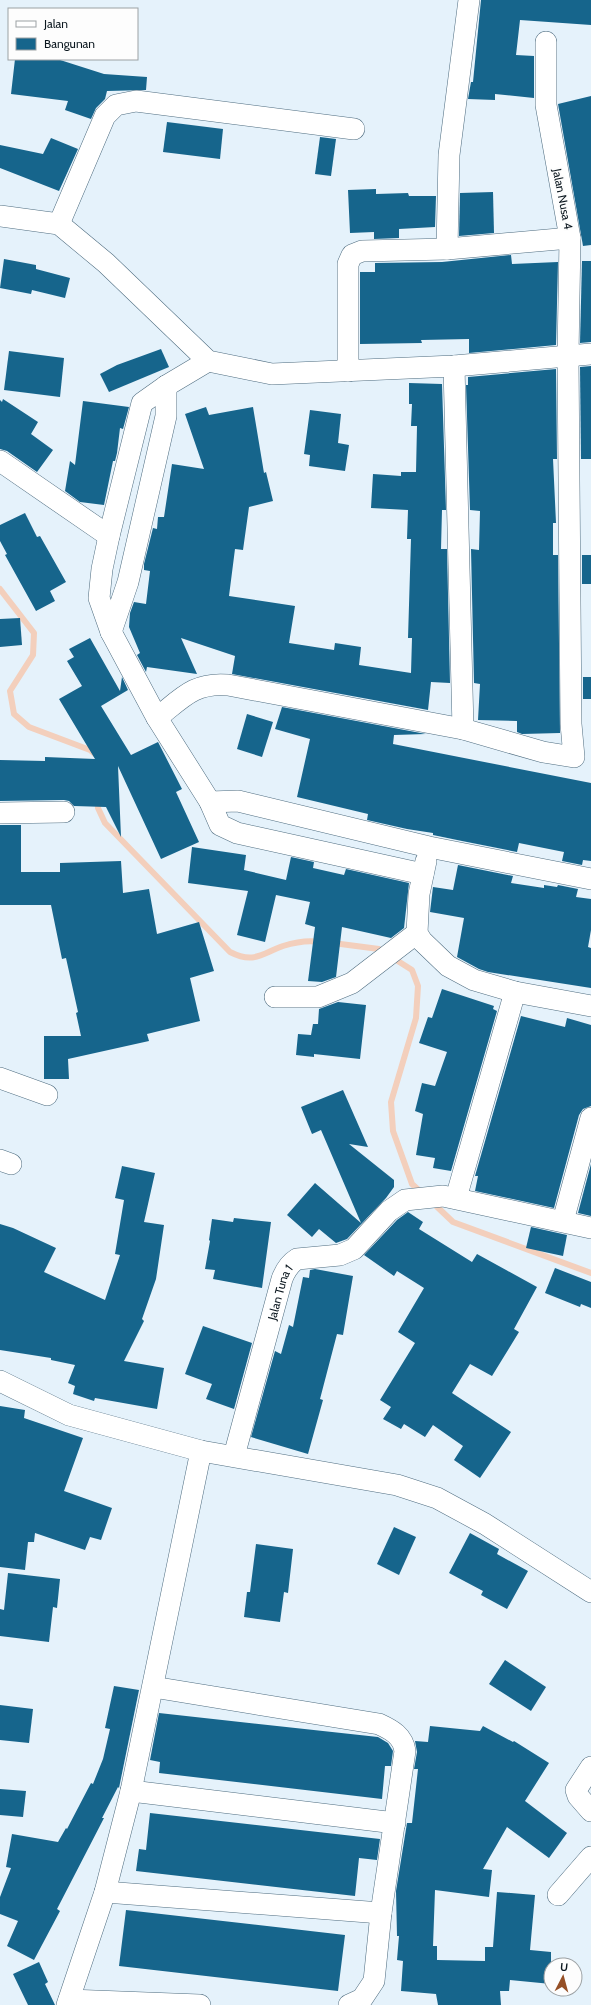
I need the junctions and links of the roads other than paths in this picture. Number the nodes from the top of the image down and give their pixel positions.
1 (469, 0) edge
2 (546, 42) dead end
3 (354, 129) dead end
4 (0, 216) edge
5 (59, 224) junction
6 (570, 238) junction
7 (447, 249) junction
8 (591, 354) edge
9 (568, 356) junction
10 (208, 361) junction
11 (454, 366) junction
12 (348, 371) junction
13 (166, 386) junction
14 (0, 461) edge
15 (109, 536) junction
16 (110, 632) junction
17 (157, 718) junction
18 (463, 729) junction
19 (582, 759) edge
20 (210, 802) junction
21 (64, 812) dead end
22 (0, 813) edge
23 (429, 847) junction
24 (423, 874) junction
25 (591, 879) edge
26 (411, 938) junction
27 (515, 992) junction
28 (275, 997) dead end
29 (591, 1006) edge
30 (0, 1078) edge
31 (47, 1095) dead end
32 (591, 1118) edge
33 (449, 1197) junction
34 (563, 1221) junction
35 (591, 1228) edge
36 (0, 1381) edge
37 (201, 1451) junction
38 (234, 1456) junction
39 (591, 1592) edge
40 (153, 1687) junction
41 (591, 1767) edge
42 (131, 1791) junction
43 (591, 1811) edge
44 (395, 1823) junction
45 (591, 1857) edge
46 (104, 1892) junction
47 (558, 1895) dead end
48 (382, 1913) junction
49 (68, 2003) edge
50 (200, 2005) edge
51 (349, 2005) edge

1 - 7 street
2 - 6 street, Jalan Nusa 4
3 - 5 street
4 - 5 street
5 - 10 street
6 - 7 street
6 - 9 street, Jalan Nusa 4
7 - 12 street
8 - 9 street
9 - 11 street
9 - 19 street, Jalan Nusa 4
10 - 12 street
10 - 13 street
11 - 12 street
11 - 18 street
13 - 15 street
13 - 16 street
14 - 15 street
15 - 16 street
16 - 17 street
17 - 18 street
17 - 20 street
18 - 19 street
20 - 23 street
20 - 24 street
21 - 22 street
23 - 24 street
23 - 25 street
24 - 26 street
26 - 27 street
26 - 28 street
27 - 29 street
27 - 33 street
30 - 31 street
32 - 34 street
33 - 34 street
33 - 38 street, Jalan Tuna 1
34 - 35 street
36 - 37 street
37 - 38 street
37 - 40 street
38 - 39 street
40 - 42 street
40 - 44 street
41 - 43 street
42 - 44 street
42 - 46 street
44 - 48 street
45 - 47 street
46 - 48 street
46 - 49 street
48 - 51 street
49 - 50 street

